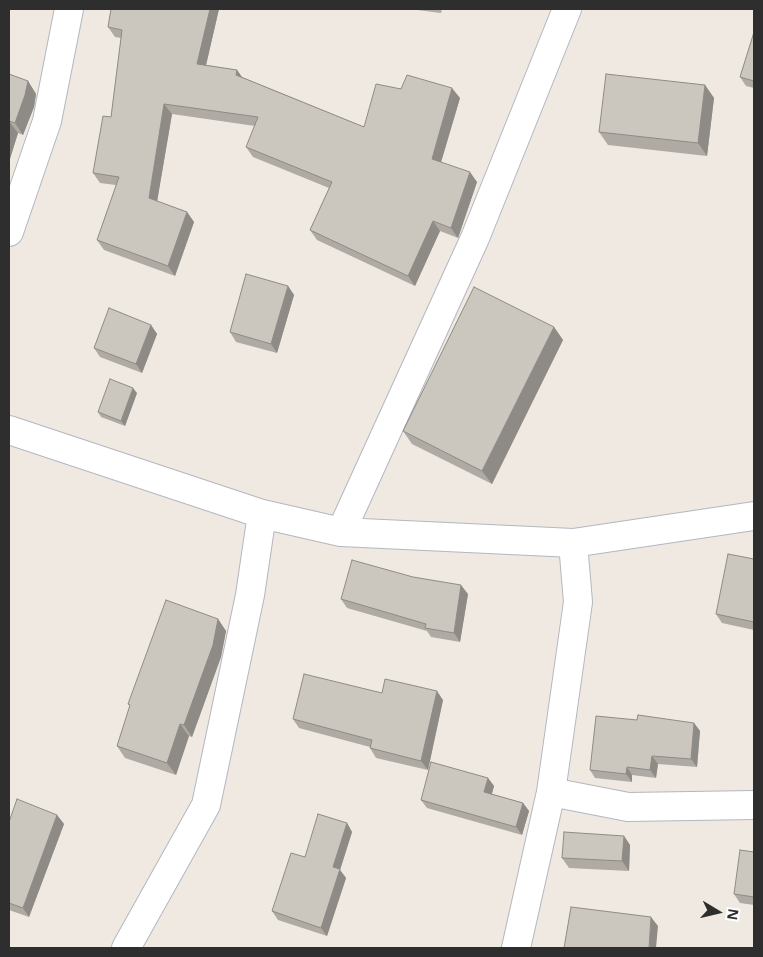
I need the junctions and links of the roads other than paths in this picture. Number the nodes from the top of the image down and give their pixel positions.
1 (69, 9) edge
2 (568, 9) edge
3 (9, 232) edge
4 (9, 430) edge
5 (262, 514) junction
6 (754, 516) edge
7 (340, 532) junction
8 (573, 543) junction
9 (551, 792) junction
10 (754, 805) edge
11 (126, 948) edge
12 (516, 948) edge

1 - 3 street
2 - 7 street
4 - 5 street
5 - 7 street
5 - 11 street
6 - 8 street
7 - 8 street
8 - 9 street
9 - 10 street
9 - 12 street

